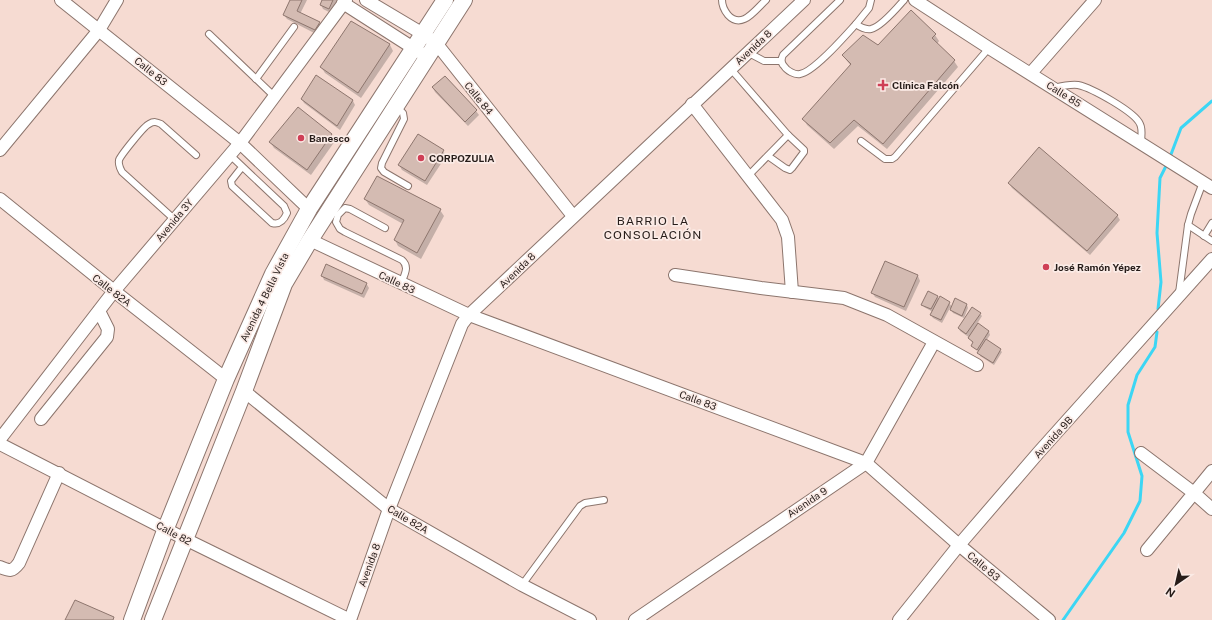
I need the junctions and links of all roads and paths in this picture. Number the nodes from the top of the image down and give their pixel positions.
1 (61, 0) edge
2 (117, 0) edge
3 (366, 0) edge
4 (445, 0) edge
5 (464, 0) edge
6 (722, 0) edge
7 (766, 0) edge
8 (804, 0) edge
9 (840, 0) edge
10 (871, 0) edge
11 (904, 0) edge
12 (915, 0) edge
13 (1095, 0) edge
14 (345, 2) edge
15 (856, 24) junction
16 (294, 27) dead end
17 (99, 30) junction
18 (210, 34) dead end
19 (423, 34) junction
20 (436, 43) junction
21 (413, 48) junction
22 (989, 48) junction
23 (747, 52) junction
24 (426, 57) junction
25 (781, 61) junction
26 (730, 68) junction
27 (1031, 73) junction
28 (256, 78) junction
29 (1054, 88) junction
30 (275, 97) junction
31 (692, 104) junction
32 (396, 106) junction
33 (788, 135) junction
34 (861, 141) dead end
35 (240, 143) junction
36 (1141, 143) junction
37 (0, 150) edge
38 (196, 155) dead end
39 (230, 155) junction
40 (768, 156) junction
41 (242, 167) junction
42 (748, 176) junction
43 (1208, 185) edge
44 (408, 186) dead end
45 (0, 199) edge
46 (309, 209) junction
47 (573, 216) junction
48 (174, 219) junction
49 (1212, 223) edge
50 (1188, 225) junction
51 (385, 228) dead end
52 (1204, 236) junction
53 (310, 240) junction
54 (1212, 241) edge
55 (1212, 259) edge
56 (675, 275) dead end
57 (401, 284) junction
58 (114, 291) junction
59 (792, 292) junction
60 (1179, 295) junction
61 (99, 311) junction
62 (469, 315) junction
63 (934, 342) junction
64 (978, 365) dead end
65 (226, 379) junction
66 (244, 391) junction
67 (41, 420) dead end
68 (0, 439) edge
69 (0, 444) edge
70 (1141, 453) dead end
71 (866, 463) junction
72 (1212, 471) edge
73 (58, 473) junction
74 (1194, 493) junction
75 (604, 500) dead end
76 (390, 509) junction
77 (1212, 509) edge
78 (166, 528) junction
79 (185, 539) junction
80 (959, 545) junction
81 (1147, 550) dead end
82 (0, 567) edge
83 (522, 585) junction
84 (1034, 615) edge
85 (132, 620) edge
86 (153, 620) edge
87 (350, 620) edge
88 (590, 620) edge
89 (634, 620) edge
90 (899, 620) edge
91 (1049, 620) edge

1 - 17 street, Calle 83
2 - 17 street
3 - 19 street, Calle 84
4 - 19 street, Avenida 4 Bella Vista
5 - 20 street, Avenida 4 Bella Vista
6 - 7 lane
8 - 23 street, Avenida 8
9 - 25 lane
10 - 15 lane
11 - 15 lane
12 - 22 street, Calle 85
13 - 27 street
14 - 21 street
14 - 30 street, Avenida 3Y
15 - 25 lane
16 - 28 lane
17 - 35 street, Calle 83
17 - 37 street
18 - 28 lane
19 - 20 street, Calle 84
19 - 21 street, Avenida 4 Bella Vista
20 - 24 street, Avenida 4 Bella Vista
20 - 47 street, Calle 84
21 - 24 street
21 - 46 street, Avenida 4 Bella Vista
22 - 27 street, Calle 85
22 - 34 lane
23 - 25 lane
23 - 26 street, Avenida 8
24 - 32 street, Avenida 4 Bella Vista
26 - 31 street, Avenida 8
26 - 33 lane
27 - 29 street, Calle 85
28 - 30 lane
29 - 36 street, Calle 85
29 - 36 lane
30 - 35 street, Avenida 3Y
31 - 42 street
31 - 47 street, Avenida 8
32 - 44 lane
32 - 53 street, Avenida 4 Bella Vista
33 - 40 lane
33 - 40 lane
35 - 39 street, Avenida 3Y
35 - 46 street, Calle 83
36 - 43 street, Calle 85
38 - 48 lane
39 - 41 lane
39 - 48 street, Avenida 3Y
40 - 42 lane
41 - 41 lane
42 - 59 street
43 - 50 lane
45 - 58 street, Calle 82A
46 - 65 street, Avenida 4 Bella Vista
47 - 62 street, Avenida 8
48 - 58 street, Avenida 3Y
49 - 52 lane
50 - 52 lane
50 - 60 lane
51 - 57 lane
52 - 54 lane
53 - 57 street, Calle 83
53 - 66 street, Avenida 4 Bella Vista
55 - 60 street, Avenida 9B
56 - 59 street
57 - 62 street, Calle 83
58 - 61 street, Avenida 3Y
58 - 65 street, Calle 82A
59 - 63 street
60 - 80 street, Avenida 9B
61 - 67 street
61 - 68 street, Avenida 3Y
62 - 71 street, Calle 83
62 - 76 street, Avenida 8
63 - 64 street
63 - 71 street, Avenida 9
65 - 78 street, Avenida 4 Bella Vista
66 - 76 street, Calle 82A
66 - 79 street, Avenida 4 Bella Vista
69 - 73 street, Calle 82
70 - 74 street
71 - 80 street, Calle 83
71 - 89 street, Avenida 9
72 - 74 street
73 - 78 street, Calle 82
73 - 82 street
74 - 77 street
74 - 81 street
75 - 83 lane
76 - 83 street, Calle 82A
76 - 87 street, Avenida 8
78 - 79 street, Calle 82
78 - 85 street, Avenida 4 Bella Vista
79 - 86 street, Avenida 4 Bella Vista
79 - 87 street, Calle 82
80 - 84 street, Calle 83
80 - 90 street, Avenida 9B
83 - 88 street, Calle 82A
84 - 91 street, Calle 83

